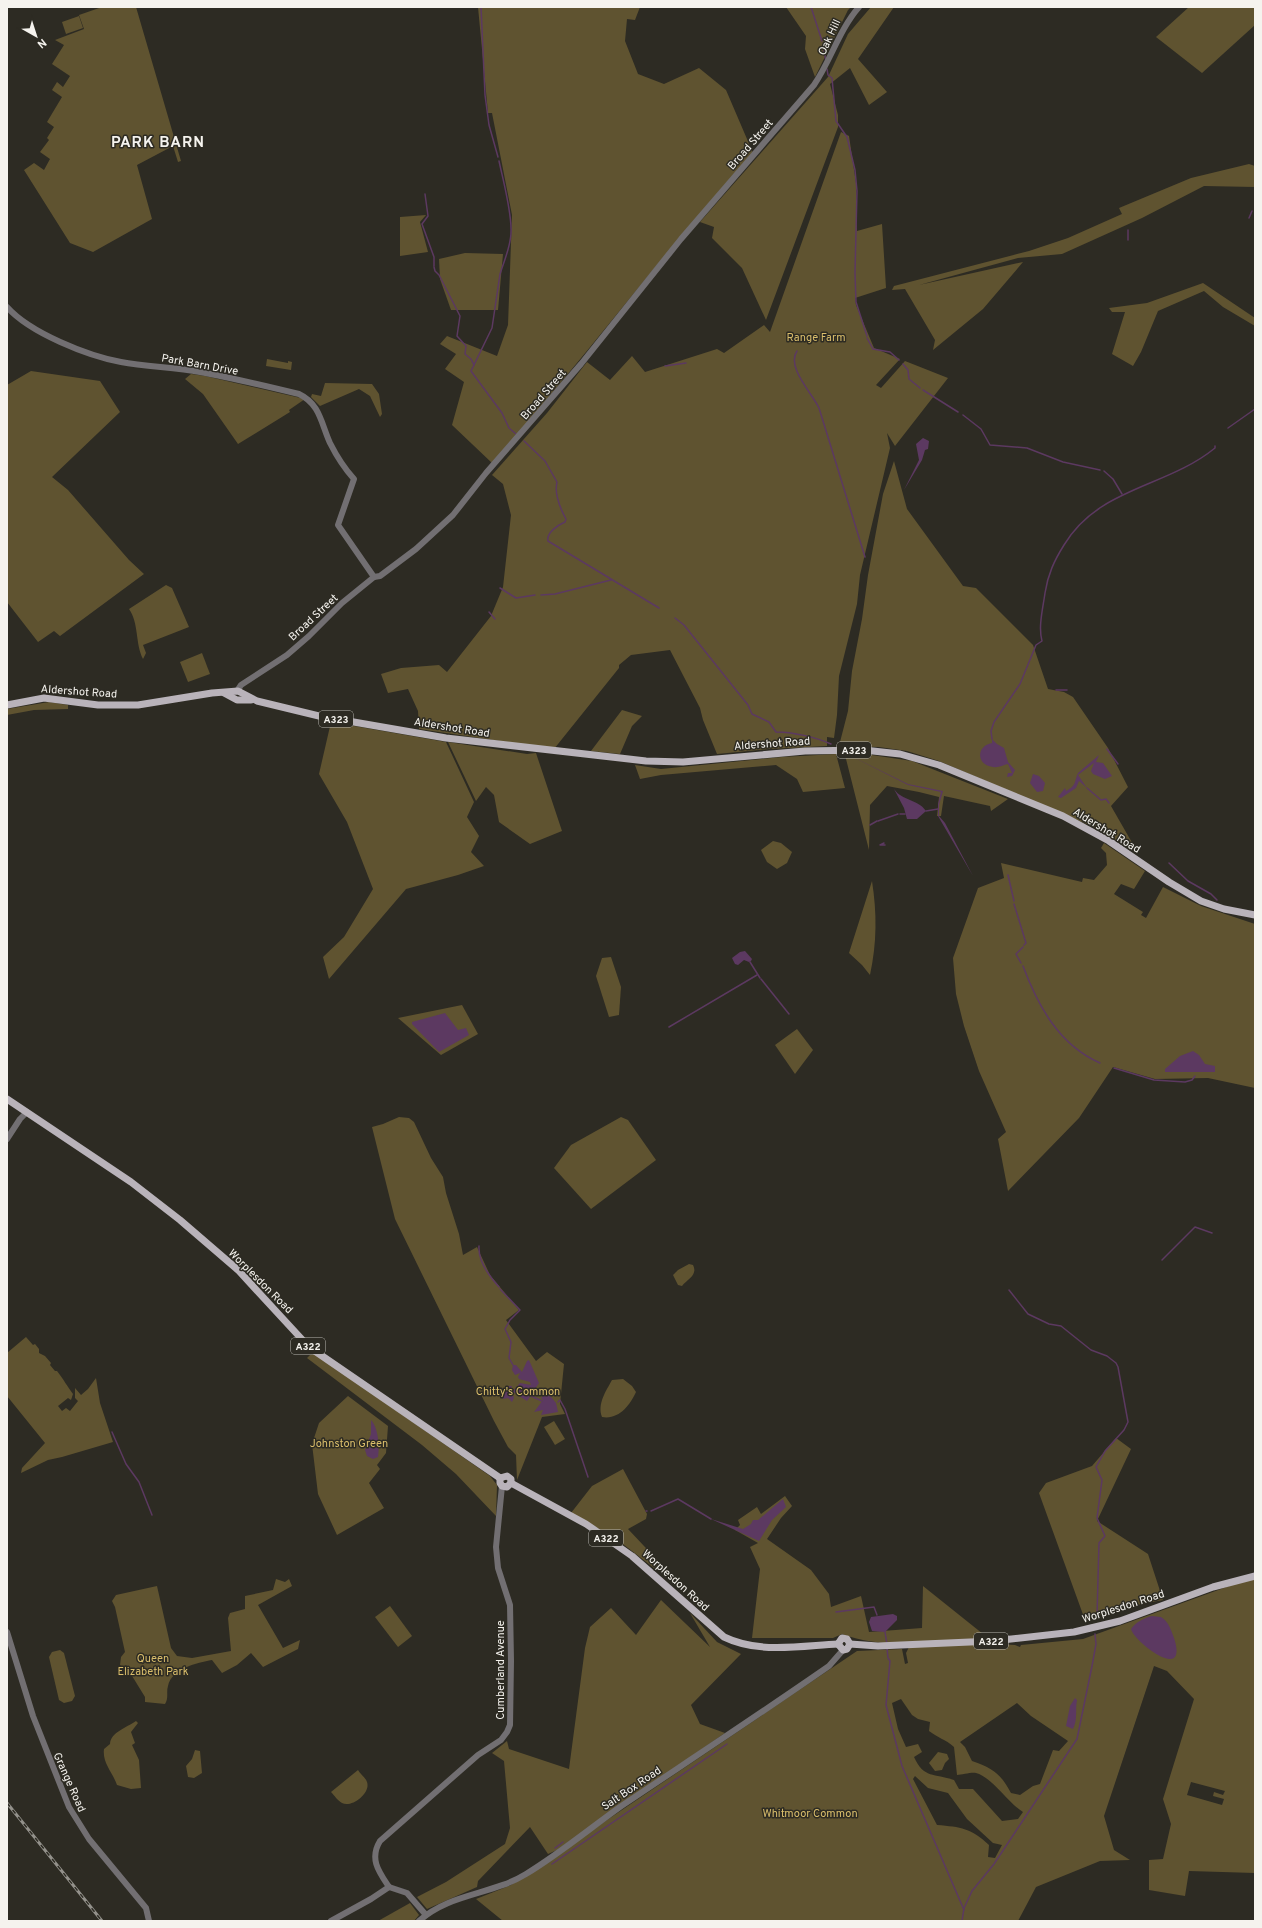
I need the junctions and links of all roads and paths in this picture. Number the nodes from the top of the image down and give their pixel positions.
1 (859, 7) edge
2 (819, 77) joint
3 (7, 307) edge
4 (374, 577) junction
5 (239, 694) junction
6 (7, 705) edge
7 (1255, 916) edge
8 (7, 1099) edge
9 (27, 1112) junction
10 (7, 1139) edge
11 (500, 1478) junction
12 (511, 1483) junction
13 (502, 1486) junction
14 (1255, 1576) edge
15 (7, 1632) edge
16 (840, 1647) junction
17 (389, 1887) junction
18 (426, 1914) junction
19 (149, 1921) edge
20 (332, 1921) edge
21 (419, 1921) edge

1 - 2 street, Oak Hill
2 - 4 street, Broad Street
3 - 4 street, Park Barn Drive
4 - 5 street, Broad Street
5 - 6 main road, Aldershot Road / A323
5 - 7 main road, Aldershot Road / A323
8 - 9 main road, Worplesdon Road / A322
9 - 10 street
9 - 11 main road, Worplesdon Road / A322
11 - 12 main road
11 - 13 main road
12 - 13 main road
12 - 16 main road, Worplesdon Road / A322
13 - 17 street, Cumberland Avenue
14 - 16 main road, Worplesdon Road / A322
15 - 19 street, Grange Road
16 - 18 street, Salt Box Road
17 - 18 street
17 - 20 street
18 - 21 street, Salt Box Road

